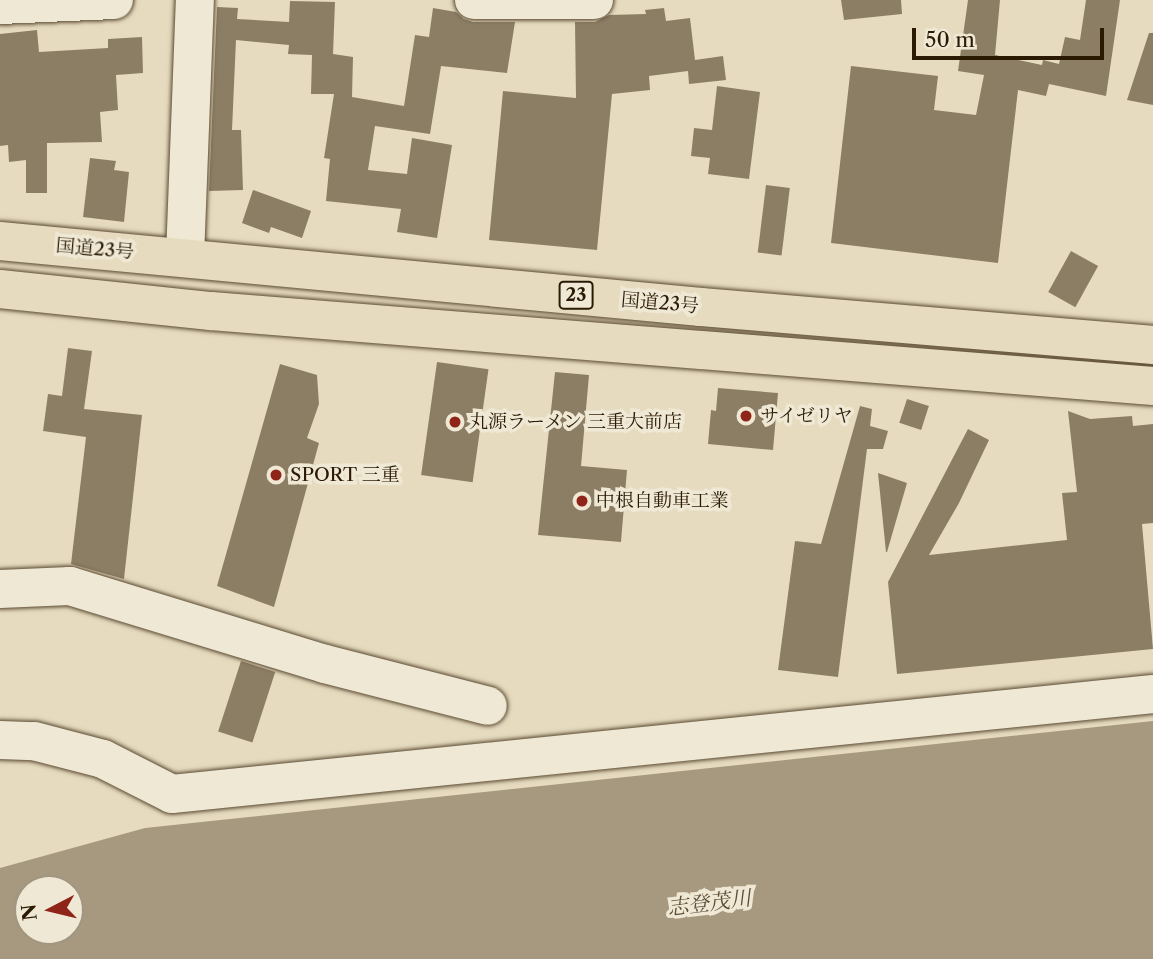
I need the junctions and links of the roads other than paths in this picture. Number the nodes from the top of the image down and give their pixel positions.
1 (114, 0) edge
2 (195, 0) edge
3 (474, 0) edge
4 (593, 0) edge
5 (0, 5) edge
6 (0, 241) edge
7 (185, 257) junction
8 (0, 289) edge
9 (1153, 345) edge
10 (1153, 386) edge
11 (0, 589) edge
12 (1153, 694) edge
13 (488, 706) dead end
14 (0, 740) edge

1 - 5 street
2 - 7 street
3 - 4 street
6 - 7 highway, 国道23号 / 23
7 - 9 highway, 国道23号 / 23
8 - 10 highway, 23
11 - 13 street
12 - 14 street

